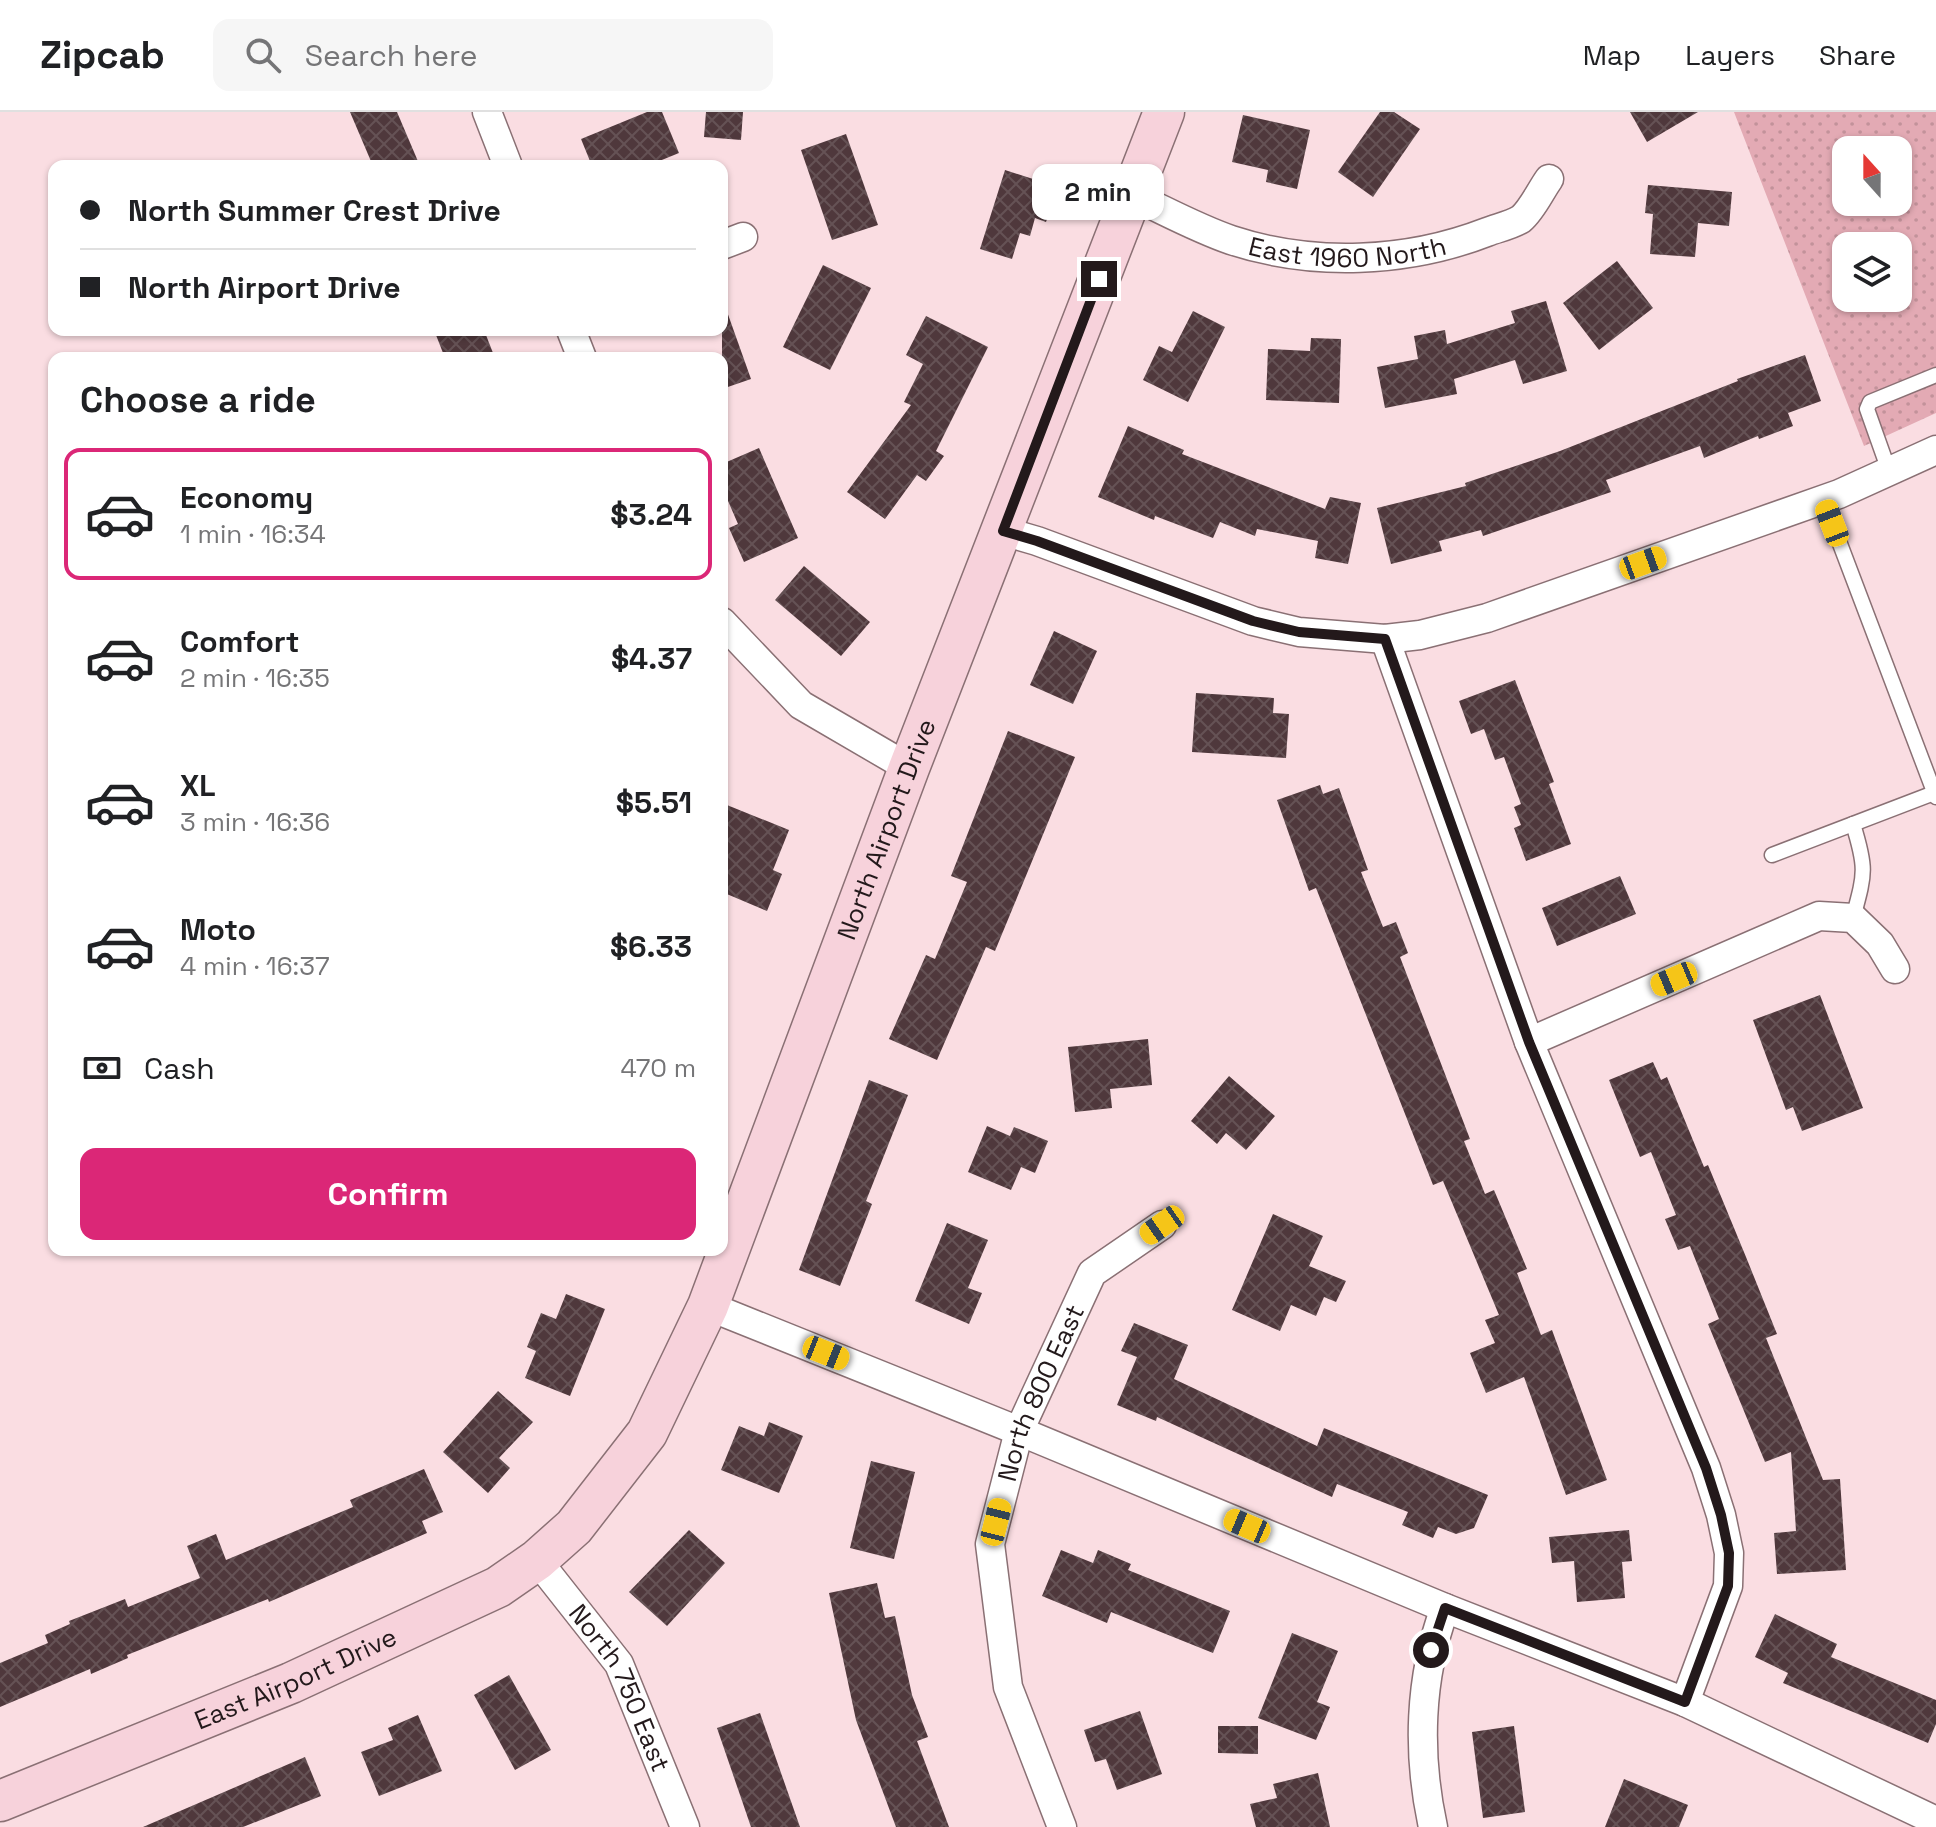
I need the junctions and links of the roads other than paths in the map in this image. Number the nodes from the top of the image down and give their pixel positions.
1 (487, 112) edge
2 (1164, 112) edge
3 (506, 160) edge
4 (1549, 179) dead end
5 (1131, 195) junction
6 (1936, 375) edge
7 (1936, 450) edge
8 (1889, 471) junction
9 (1823, 499) junction
10 (1003, 531) junction
11 (728, 628) edge
12 (1385, 639) junction
13 (909, 768) junction
14 (1935, 795) edge
15 (1853, 824) junction
16 (1772, 855) dead end
17 (1853, 918) junction
18 (1895, 969) dead end
19 (1529, 1042) junction
20 (1162, 1225) dead end
21 (728, 1252) edge
22 (727, 1256) edge
23 (708, 1306) junction
24 (1019, 1431) junction
25 (574, 1527) joint
26 (537, 1560) junction
27 (1445, 1608) junction
28 (1685, 1702) junction
29 (0, 1801) edge
30 (1927, 1821) edge
31 (685, 1827) edge
32 (1062, 1827) edge
33 (1433, 1827) edge

1 - 3 street
2 - 5 street, North Airport Drive
4 - 5 street, East 1960 North
5 - 10 street, North Airport Drive
6 - 8 lane
7 - 8 street
8 - 9 street
9 - 12 street
9 - 14 lane
10 - 12 street
10 - 13 street, North Airport Drive
11 - 13 street
12 - 19 street
13 - 21 street, North Airport Drive
14 - 15 lane
15 - 16 lane
15 - 17 lane
17 - 18 street
17 - 19 street
19 - 28 street
20 - 24 street, North 800 East
22 - 23 street, North Airport Drive
23 - 24 street
23 - 25 street, North Airport Drive
24 - 27 street
24 - 32 street, North 800 East
25 - 26 street, East Airport Drive
26 - 29 street, East Airport Drive
26 - 31 street, North 750 East
27 - 28 street
27 - 33 street
28 - 30 street

